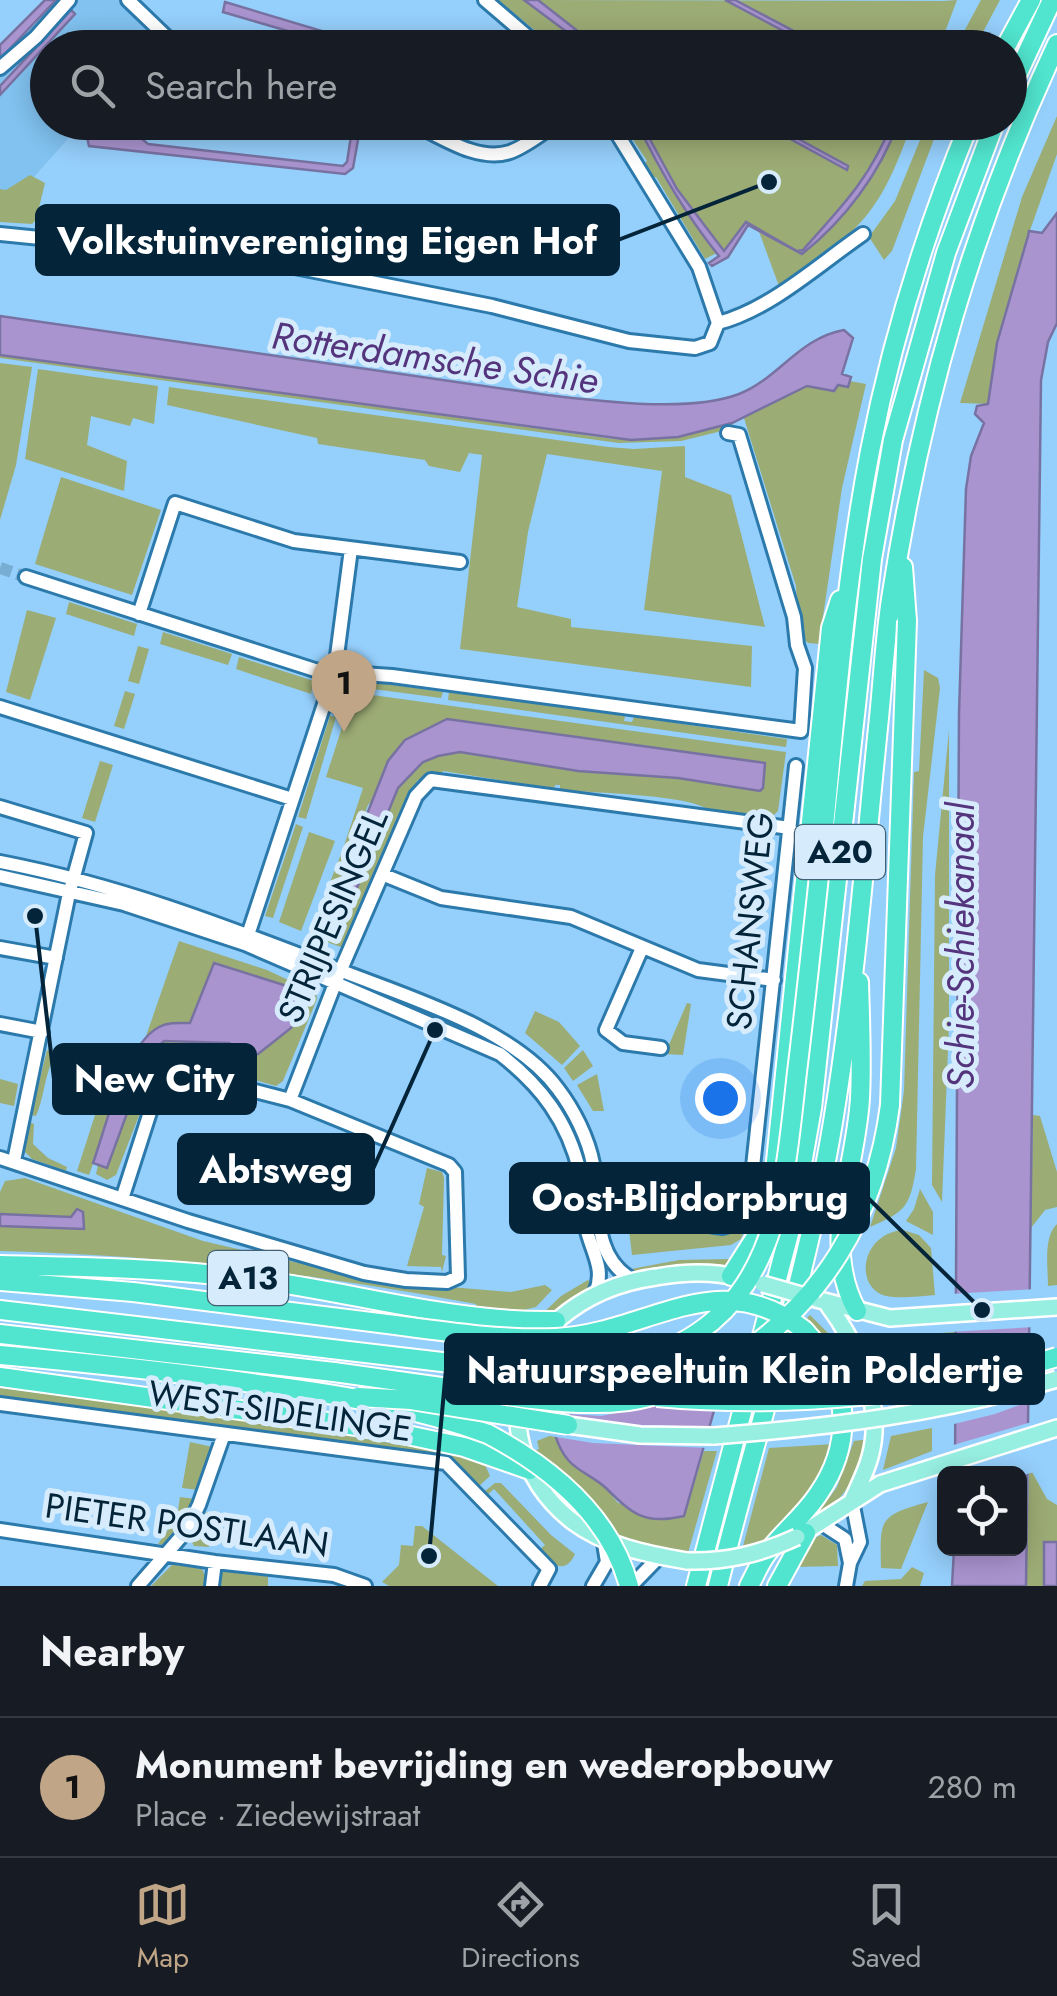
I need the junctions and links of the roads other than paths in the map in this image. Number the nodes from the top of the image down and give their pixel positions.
1 (69, 0) edge
2 (128, 0) edge
3 (485, 0) edge
4 (1031, 0) edge
5 (1052, 0) edge
6 (42, 30) edge
7 (159, 30) edge
8 (520, 30) edge
9 (1015, 30) edge
10 (30, 42) edge
11 (1057, 44) edge
12 (1027, 54) edge
13 (0, 68) edge
14 (1027, 112) edge
15 (449, 140) edge
16 (529, 140) edge
17 (621, 140) edge
18 (963, 140) edge
19 (988, 140) edge
20 (1015, 140) edge
21 (0, 234) edge
22 (863, 234) dead end
23 (718, 322) junction
24 (728, 433) dead end
25 (351, 549) junction
26 (901, 551) junction
27 (854, 552) junction
28 (460, 562) dead end
29 (26, 577) tunnel mouth
30 (140, 614) junction
31 (335, 671) junction
32 (0, 707) edge
33 (796, 766) dead end
34 (292, 800) junction
35 (0, 807) edge
36 (790, 828) junction
37 (0, 862) edge
38 (384, 875) junction
39 (0, 876) edge
40 (71, 883) junction
41 (858, 914) junction
42 (247, 938) junction
43 (0, 948) edge
44 (642, 948) junction
45 (56, 958) junction
46 (339, 976) junction
47 (774, 980) junction
48 (0, 1024) edge
49 (42, 1032) junction
50 (662, 1048) dead end
51 (290, 1100) junction
52 (7, 1160) edge
53 (122, 1199) junction
54 (592, 1226) junction
55 (0, 1265) edge
56 (731, 1276) junction
57 (634, 1280) junction
58 (0, 1281) edge
59 (595, 1293) junction
60 (819, 1300) junction
61 (1057, 1306) edge
62 (0, 1310) edge
63 (857, 1311) junction
64 (556, 1321) junction
65 (0, 1334) edge
66 (0, 1355) edge
67 (1057, 1357) edge
68 (476, 1366) junction
69 (0, 1377) edge
70 (1057, 1379) edge
71 (358, 1397) junction
72 (0, 1404) edge
73 (568, 1425) joint
74 (1055, 1429) edge
75 (224, 1434) junction
76 (530, 1470) junction
77 (852, 1501) junction
78 (0, 1530) edge
79 (808, 1531) junction
80 (603, 1540) junction
81 (168, 1554) junction
82 (659, 1556) junction
83 (216, 1562) junction
84 (850, 1563) junction
85 (138, 1586) edge
86 (212, 1586) edge
87 (364, 1586) edge
88 (540, 1586) edge
89 (593, 1586) edge
90 (630, 1586) edge
91 (696, 1586) edge
92 (718, 1586) edge
93 (749, 1586) edge
94 (777, 1586) edge
95 (846, 1586) edge

1 - 6 street
2 - 7 street
3 - 8 street
4 - 9 highway
5 - 12 highway
10 - 13 street
11 - 14 highway, A20
15 - 16 street
17 - 23 street
18 - 27 highway, A20
19 - 91 highway, A20
20 - 26 highway, A20
21 - 23 street
22 - 23 street
24 - 31 street
25 - 28 street
25 - 30 street
25 - 31 street
26 - 41 highway, A20
26 - 65 highway, A13, bridge
27 - 56 highway, A20
27 - 68 highway, A20, bridge
29 - 30 street
30 - 31 street
31 - 34 street
32 - 34 street
33 - 36 street, SCHANSWEG
34 - 42 street
35 - 40 street
36 - 38 street, STRIJPESINGEL
36 - 47 street, SCHANSWEG
37 - 40 street
38 - 44 street
38 - 46 street, STRIJPESINGEL
39 - 40 street
40 - 42 street
40 - 45 street
41 - 63 highway, A20
41 - 92 highway, A20
42 - 46 street
43 - 45 street
44 - 47 street
44 - 50 street
45 - 49 street
46 - 51 street, STRIJPESINGEL
46 - 54 street
47 - 54 street, SCHANSWEG
48 - 49 street
49 - 52 street
51 - 53 street
51 - 53 street
52 - 53 street
54 - 57 street
54 - 59 street
55 - 64 highway, A13
56 - 57 main road
56 - 60 main road, bridge
57 - 59 main road
58 - 93 highway, bridge
59 - 64 main road
60 - 63 main road
60 - 77 main road
61 - 63 main road
62 - 68 highway, A13
64 - 76 main road
66 - 71 highway
67 - 68 highway, A13, bridge
69 - 76 highway
70 - 73 main road, bridge
71 - 73 highway, bridge
71 - 90 highway, bridge
72 - 75 street, WEST-SIDELINGE
74 - 77 main road
75 - 81 street
75 - 88 street, WEST-SIDELINGE
76 - 80 main road
77 - 79 main road
77 - 84 street
78 - 81 street, PIETER POSTLAAN
79 - 82 main road, bridge
79 - 84 street
79 - 94 highway
80 - 82 main road
80 - 89 street
81 - 83 street, PIETER POSTLAAN
81 - 85 street
82 - 90 street
83 - 86 street
83 - 87 street, PIETER POSTLAAN
84 - 95 street

